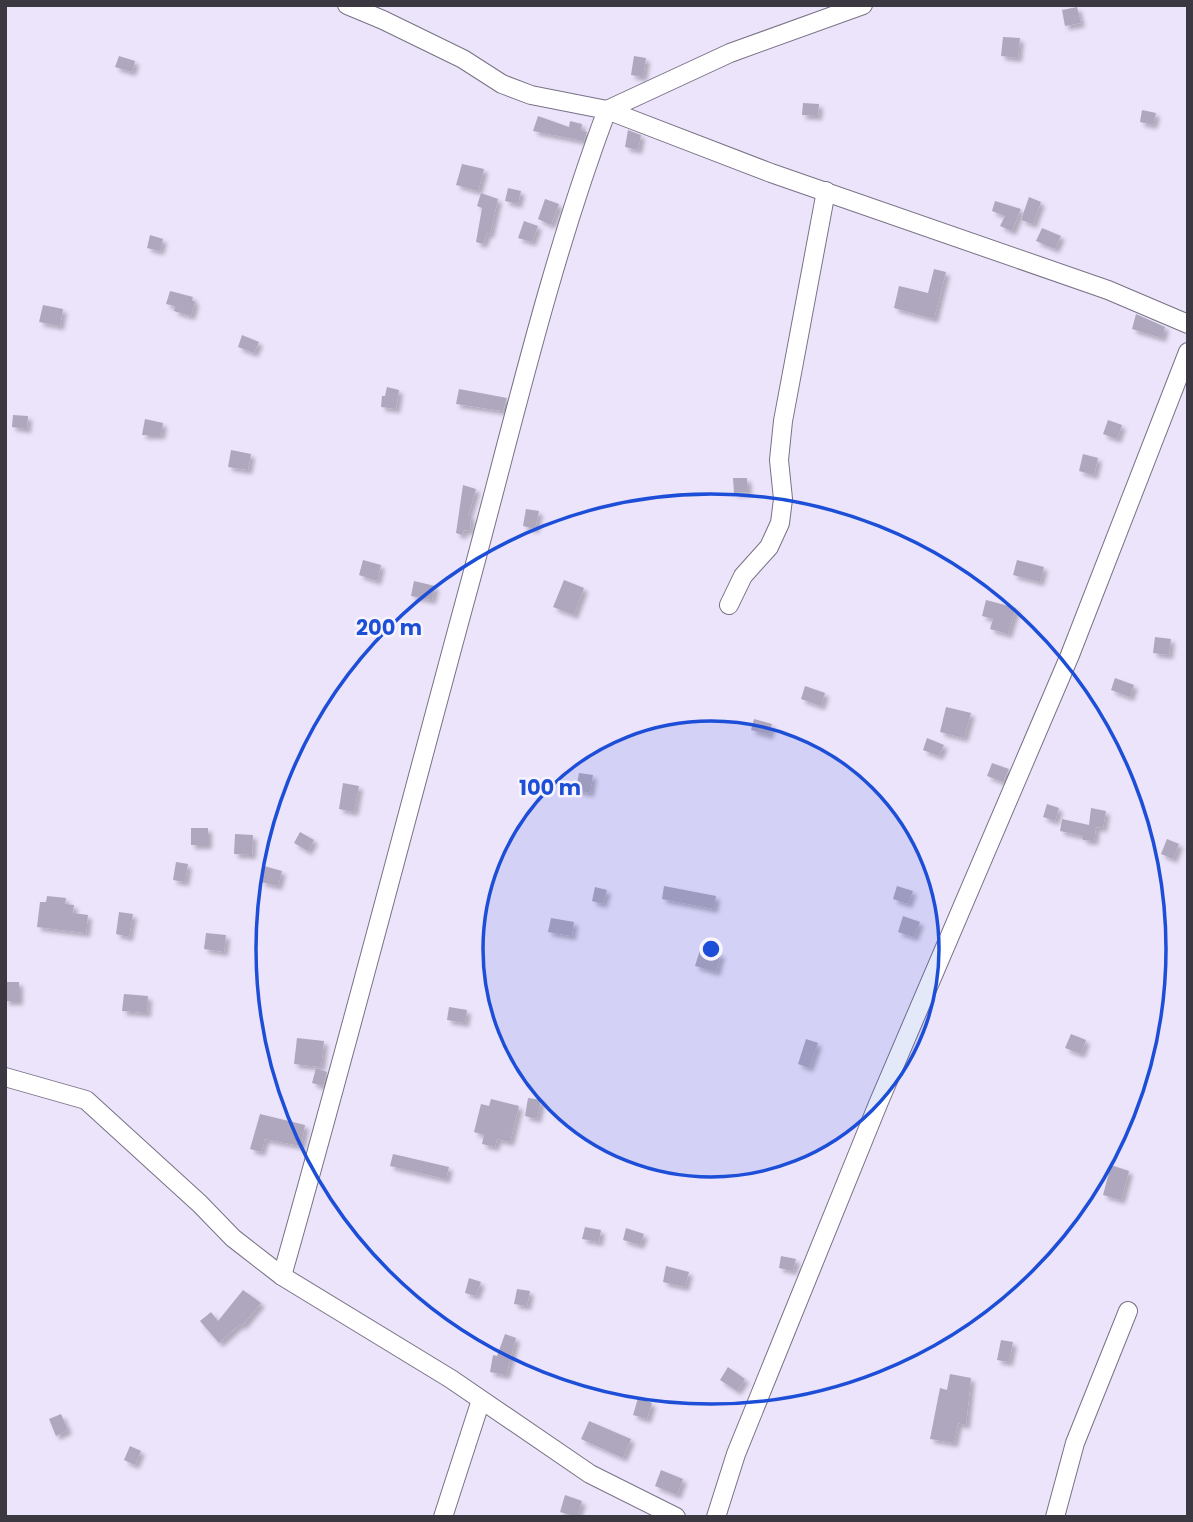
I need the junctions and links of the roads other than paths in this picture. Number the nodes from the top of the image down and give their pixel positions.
1 (347, 5) edge
2 (863, 5) edge
3 (385, 12) edge
4 (607, 110) junction
5 (826, 191) junction
6 (1188, 324) edge
7 (1188, 352) edge
8 (729, 604) dead end
9 (5, 1077) edge
10 (282, 1276) junction
11 (1128, 1311) dead end
12 (481, 1400) junction
13 (443, 1517) edge
14 (676, 1517) edge
15 (716, 1517) edge
16 (1055, 1517) edge

1 - 3 street
2 - 4 street
3 - 4 street
4 - 5 street
4 - 10 street
5 - 6 street
5 - 8 street
7 - 15 street
9 - 10 street
10 - 12 street
11 - 16 street
12 - 13 street
12 - 14 street

